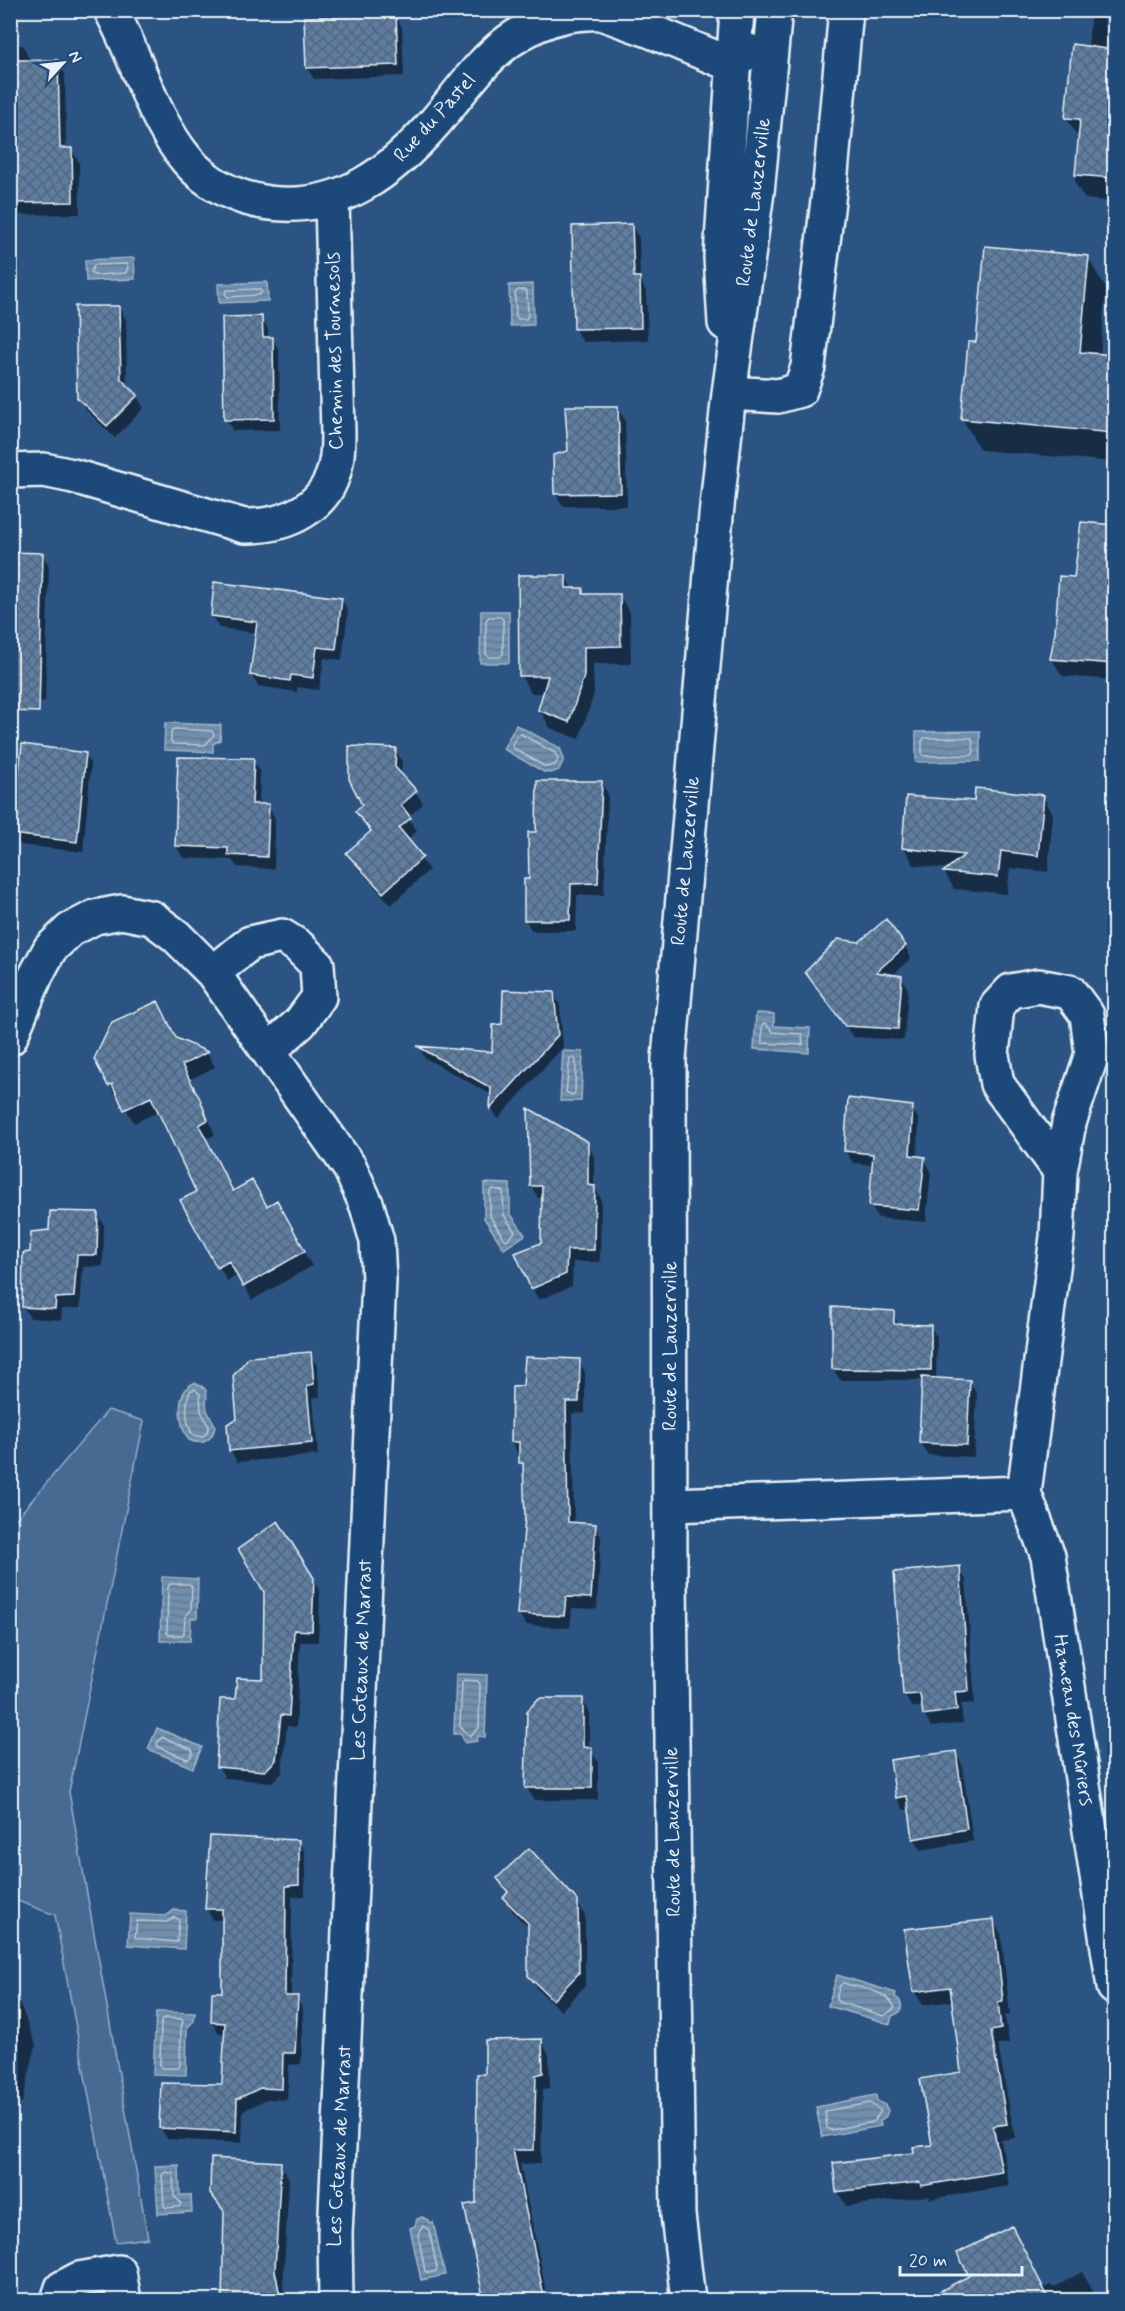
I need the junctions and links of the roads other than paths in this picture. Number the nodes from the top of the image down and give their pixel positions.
1 (111, 10) edge
2 (738, 10) edge
3 (745, 10) edge
4 (846, 10) edge
5 (615, 12) edge
6 (773, 24) edge
7 (733, 62) junction
8 (332, 199) junction
9 (729, 393) junction
10 (10, 471) edge
11 (213, 974) junction
12 (10, 1038) edge
13 (268, 1051) junction
14 (1060, 1171) junction
15 (1024, 1493) junction
16 (670, 1505) junction
17 (1114, 1987) edge
18 (58, 2301) edge
19 (124, 2301) edge
20 (336, 2301) edge
21 (688, 2301) edge

1 - 8 street, Rue du Pastel
2 - 7 street, Route de Lauzerville
3 - 6 street
4 - 9 street
5 - 7 street, Rue du Pastel
5 - 8 street, Rue du Pastel
6 - 7 street
6 - 9 street, Route de Lauzerville
7 - 9 street, Route de Lauzerville
8 - 10 street, Chemin des Tournesols
9 - 16 street, Route de Lauzerville
11 - 12 street, Les Coteaux de Marrast
11 - 13 street, Les Coteaux de Marrast
11 - 13 street
13 - 20 street, Les Coteaux de Marrast
14 - 14 street, Hameau des Mûriers
14 - 15 street, Hameau des Mûriers
15 - 16 street
15 - 17 street, Hameau des Mûriers
16 - 21 street, Route de Lauzerville
18 - 19 street

